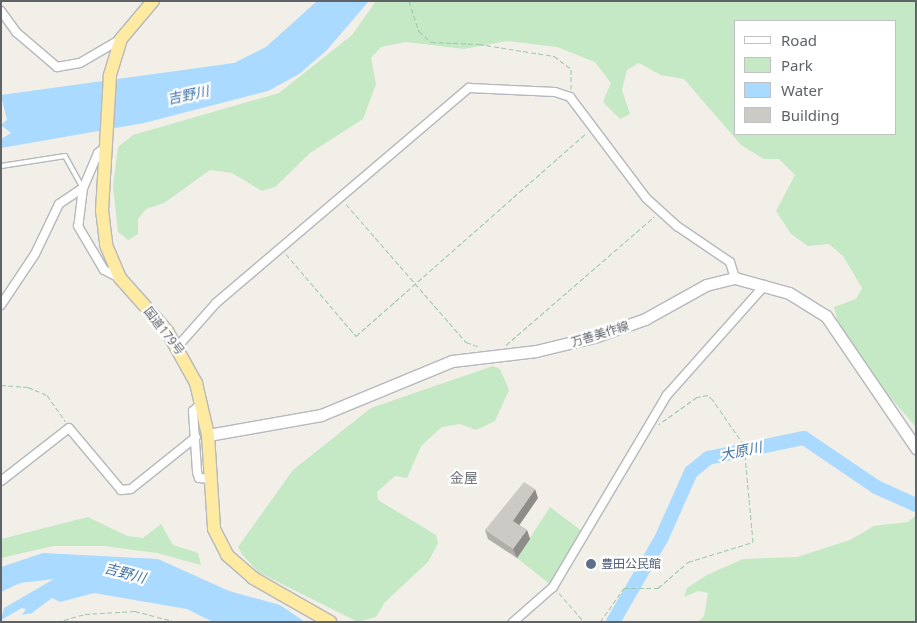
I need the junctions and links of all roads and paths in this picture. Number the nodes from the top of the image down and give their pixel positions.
1 (153, 1) edge
2 (409, 1) edge
3 (1, 11) edge
4 (121, 39) junction
5 (570, 97) junction
6 (594, 124) junction
7 (106, 143) junction
8 (1, 166) edge
9 (83, 188) junction
10 (340, 197) junction
11 (659, 210) junction
12 (282, 249) junction
13 (120, 278) junction
14 (735, 278) junction
15 (415, 285) junction
16 (766, 285) junction
17 (1, 305) edge
18 (178, 346) junction
19 (500, 347) dead end
20 (482, 348) dead end
21 (1, 385) edge
22 (69, 428) junction
23 (648, 429) junction
24 (202, 436) junction
25 (916, 448) edge
26 (1, 481) edge
27 (553, 587) junction
28 (57, 622) edge
29 (177, 622) edge
30 (330, 622) edge
31 (513, 622) edge
32 (584, 622) edge
33 (600, 622) edge

1 - 4 highway, 国道179号
2 - 5 path
3 - 4 street
4 - 7 highway, 国道179号
5 - 6 street
5 - 10 street
6 - 11 street
6 - 15 path
7 - 9 street
7 - 13 highway, 国道179号
8 - 9 lane
9 - 13 street
9 - 17 street
10 - 12 street
10 - 15 path
11 - 14 street
11 - 19 path
12 - 15 path
12 - 18 street
13 - 18 highway, 国道179号
14 - 16 main road, 万善美作線
14 - 24 main road, 万善美作線
15 - 20 path
16 - 23 street
16 - 25 main road, 万善美作線
18 - 24 highway, 国道179号
21 - 22 path
22 - 24 street
22 - 26 street
23 - 27 street
23 - 33 path
24 - 30 highway, 国道179号
27 - 31 street
27 - 32 path
28 - 29 path

